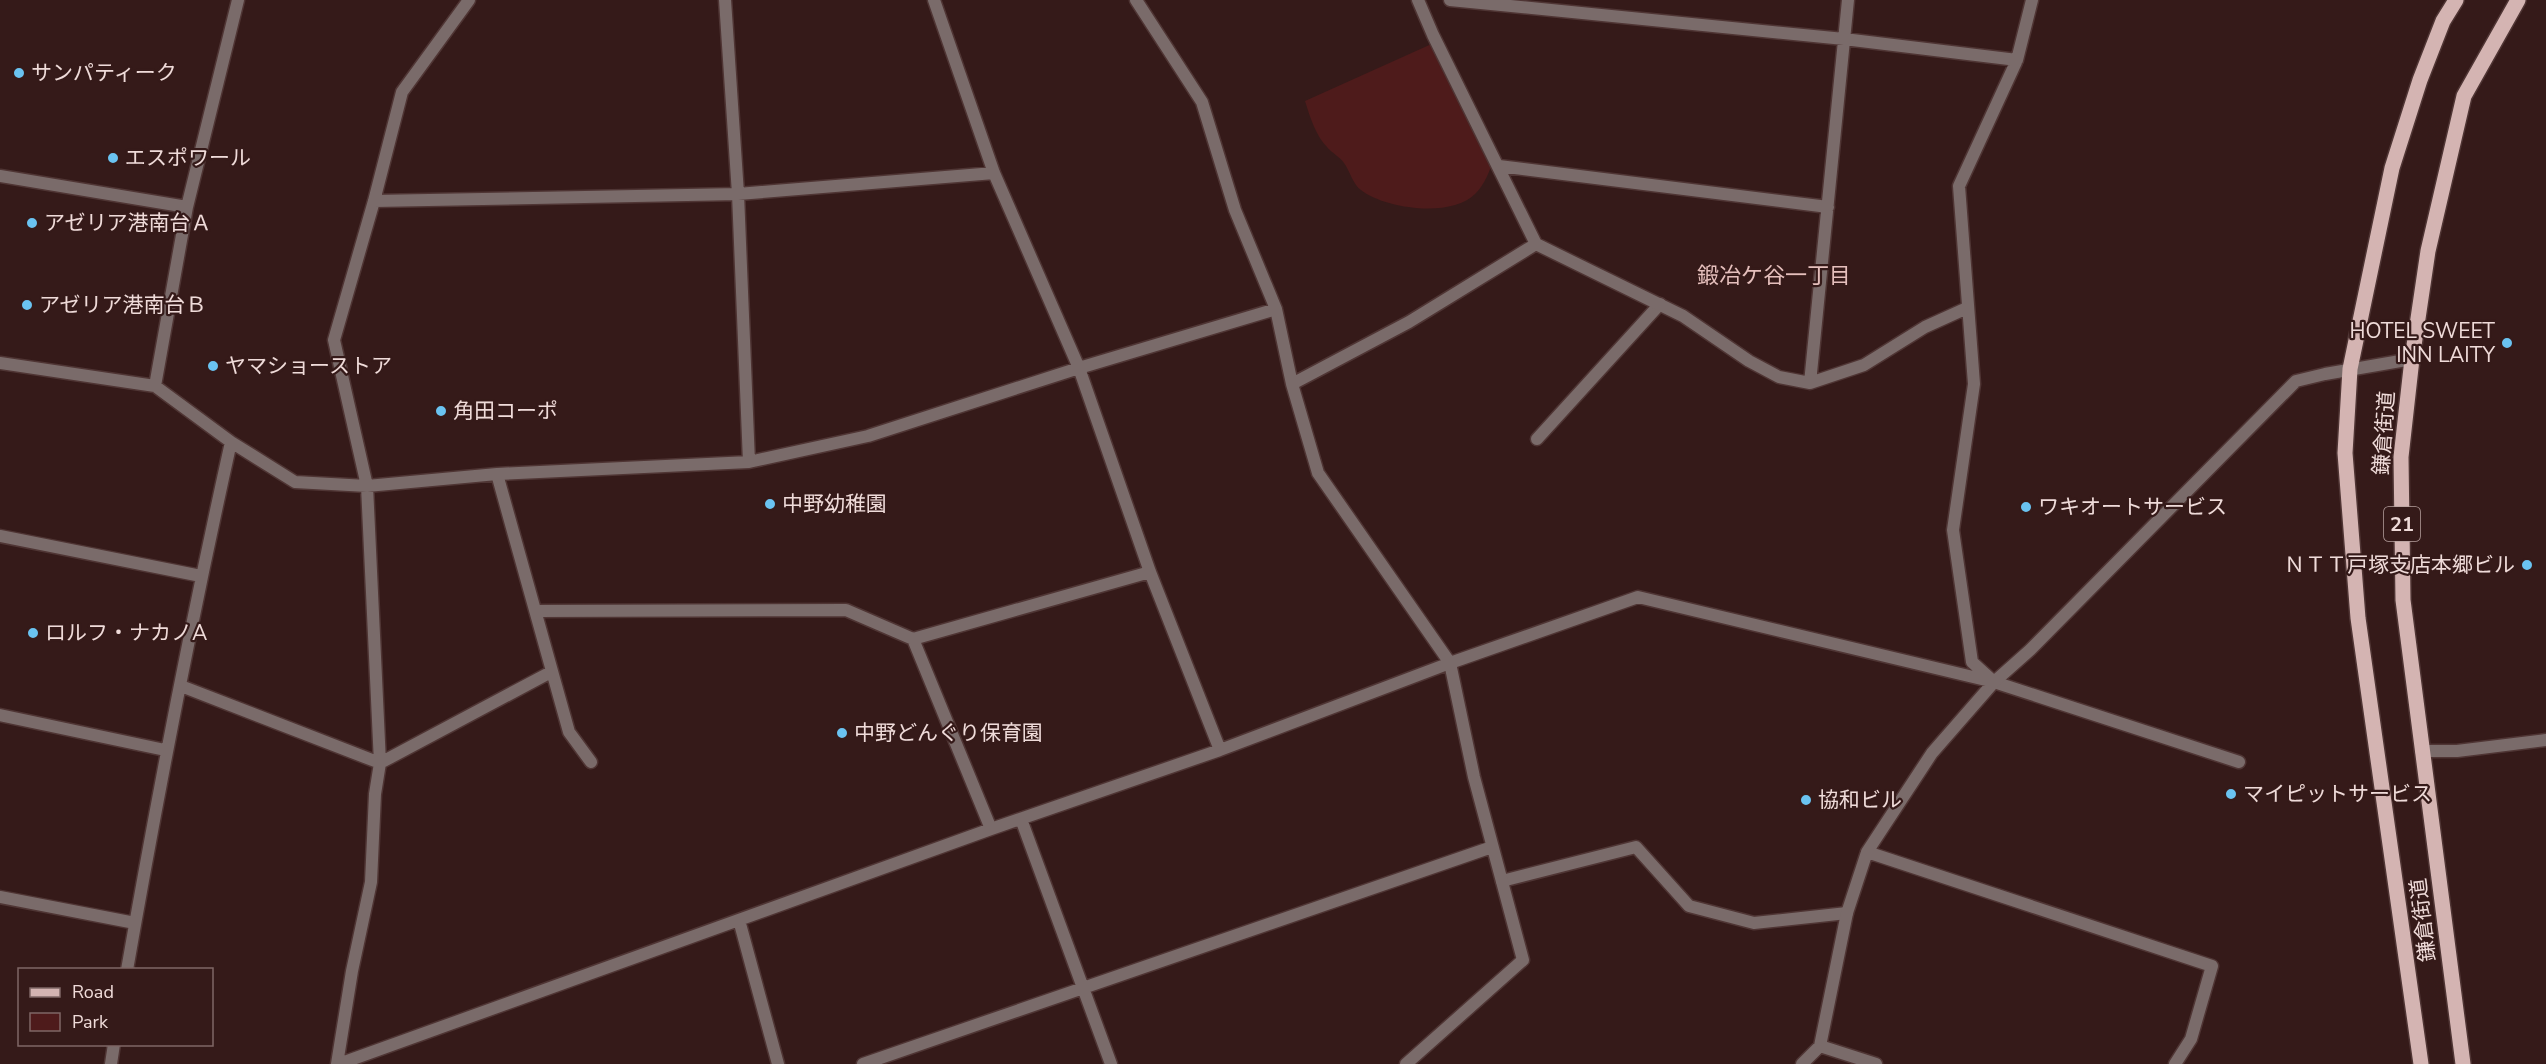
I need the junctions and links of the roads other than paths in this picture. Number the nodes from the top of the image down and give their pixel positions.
1 (238, 0) edge
2 (469, 0) edge
3 (725, 0) edge
4 (934, 0) edge
5 (1136, 0) edge
6 (1418, 0) edge
7 (1450, 0) edge
8 (1848, 0) edge
9 (2032, 0) edge
10 (2456, 0) edge
11 (2518, 0) edge
12 (1844, 39) junction
13 (2017, 60) junction
14 (1499, 166) junction
15 (994, 172) junction
16 (0, 176) edge
17 (738, 194) junction
18 (374, 201) junction
19 (187, 207) junction
20 (1828, 207) junction
21 (1536, 244) junction
22 (1660, 304) junction
23 (1967, 308) junction
24 (1276, 309) junction
25 (2412, 359) junction
26 (0, 363) edge
27 (1079, 368) junction
28 (2350, 369) junction
29 (1810, 383) junction
30 (1292, 384) junction
31 (154, 387) junction
32 (1537, 439) dead end
33 (231, 442) junction
34 (749, 462) junction
35 (497, 474) junction
36 (367, 486) junction
37 (0, 536) edge
38 (1150, 572) junction
39 (201, 576) junction
40 (536, 611) junction
41 (913, 639) junction
42 (1450, 663) junction
43 (551, 672) junction
44 (1994, 682) junction
45 (181, 686) junction
46 (0, 716) edge
47 (2546, 740) edge
48 (165, 750) junction
49 (1220, 750) junction
50 (2421, 750) junction
51 (591, 762) dead end
52 (2239, 762) dead end
53 (380, 763) junction
54 (1021, 819) junction
55 (991, 829) junction
56 (1492, 847) junction
57 (1867, 852) junction
58 (1502, 881) junction
59 (0, 897) edge
60 (1847, 913) junction
61 (740, 920) junction
62 (135, 923) junction
63 (127, 968) edge
64 (1084, 989) junction
65 (114, 1046) edge
66 (1820, 1047) junction
67 (111, 1064) edge
68 (338, 1064) edge
69 (778, 1064) edge
70 (863, 1064) edge
71 (1111, 1064) edge
72 (1406, 1064) edge
73 (1802, 1064) edge
74 (1876, 1064) edge
75 (2175, 1064) edge
76 (2421, 1064) edge
77 (2463, 1064) edge

1 - 19 street
2 - 18 street
3 - 17 street
4 - 15 street
5 - 24 street
6 - 14 street
7 - 12 street
8 - 12 street
9 - 13 street
10 - 28 main road, 鎌倉街道
11 - 25 main road, 鎌倉街道 / 21
12 - 13 street
12 - 20 street
13 - 23 street
14 - 20 street
14 - 21 street
15 - 17 street
15 - 27 street
16 - 19 street
17 - 18 street
17 - 34 street
18 - 36 street
19 - 31 street
20 - 29 street
21 - 22 street
21 - 30 street
22 - 29 street
22 - 32 street
23 - 29 street
23 - 44 street
24 - 27 street
24 - 30 street
25 - 28 street
25 - 50 main road, 鎌倉街道 / 21
26 - 31 street
27 - 34 street
27 - 38 street
28 - 44 street
28 - 76 main road, 鎌倉街道
30 - 42 street
31 - 33 street
33 - 36 street
33 - 39 street
34 - 35 street
35 - 36 street
35 - 40 street
36 - 53 street
37 - 39 street
38 - 41 street
38 - 49 street
39 - 45 street
40 - 41 street
40 - 43 street
41 - 55 street
42 - 44 street
42 - 49 street
42 - 56 street
43 - 51 street
43 - 53 street
44 - 52 street
44 - 57 street
45 - 48 street
45 - 53 street
46 - 48 street
47 - 50 street
48 - 62 street
49 - 54 street
50 - 77 main road, 鎌倉街道 / 21
53 - 68 street
54 - 55 street
54 - 64 street
55 - 61 street
56 - 58 street
56 - 64 street
57 - 60 street
57 - 75 street
58 - 60 street
58 - 72 street
59 - 62 street
60 - 66 street
61 - 68 street
61 - 69 street
62 - 63 street
64 - 70 street
64 - 71 street
65 - 67 street
66 - 73 street
66 - 74 street

